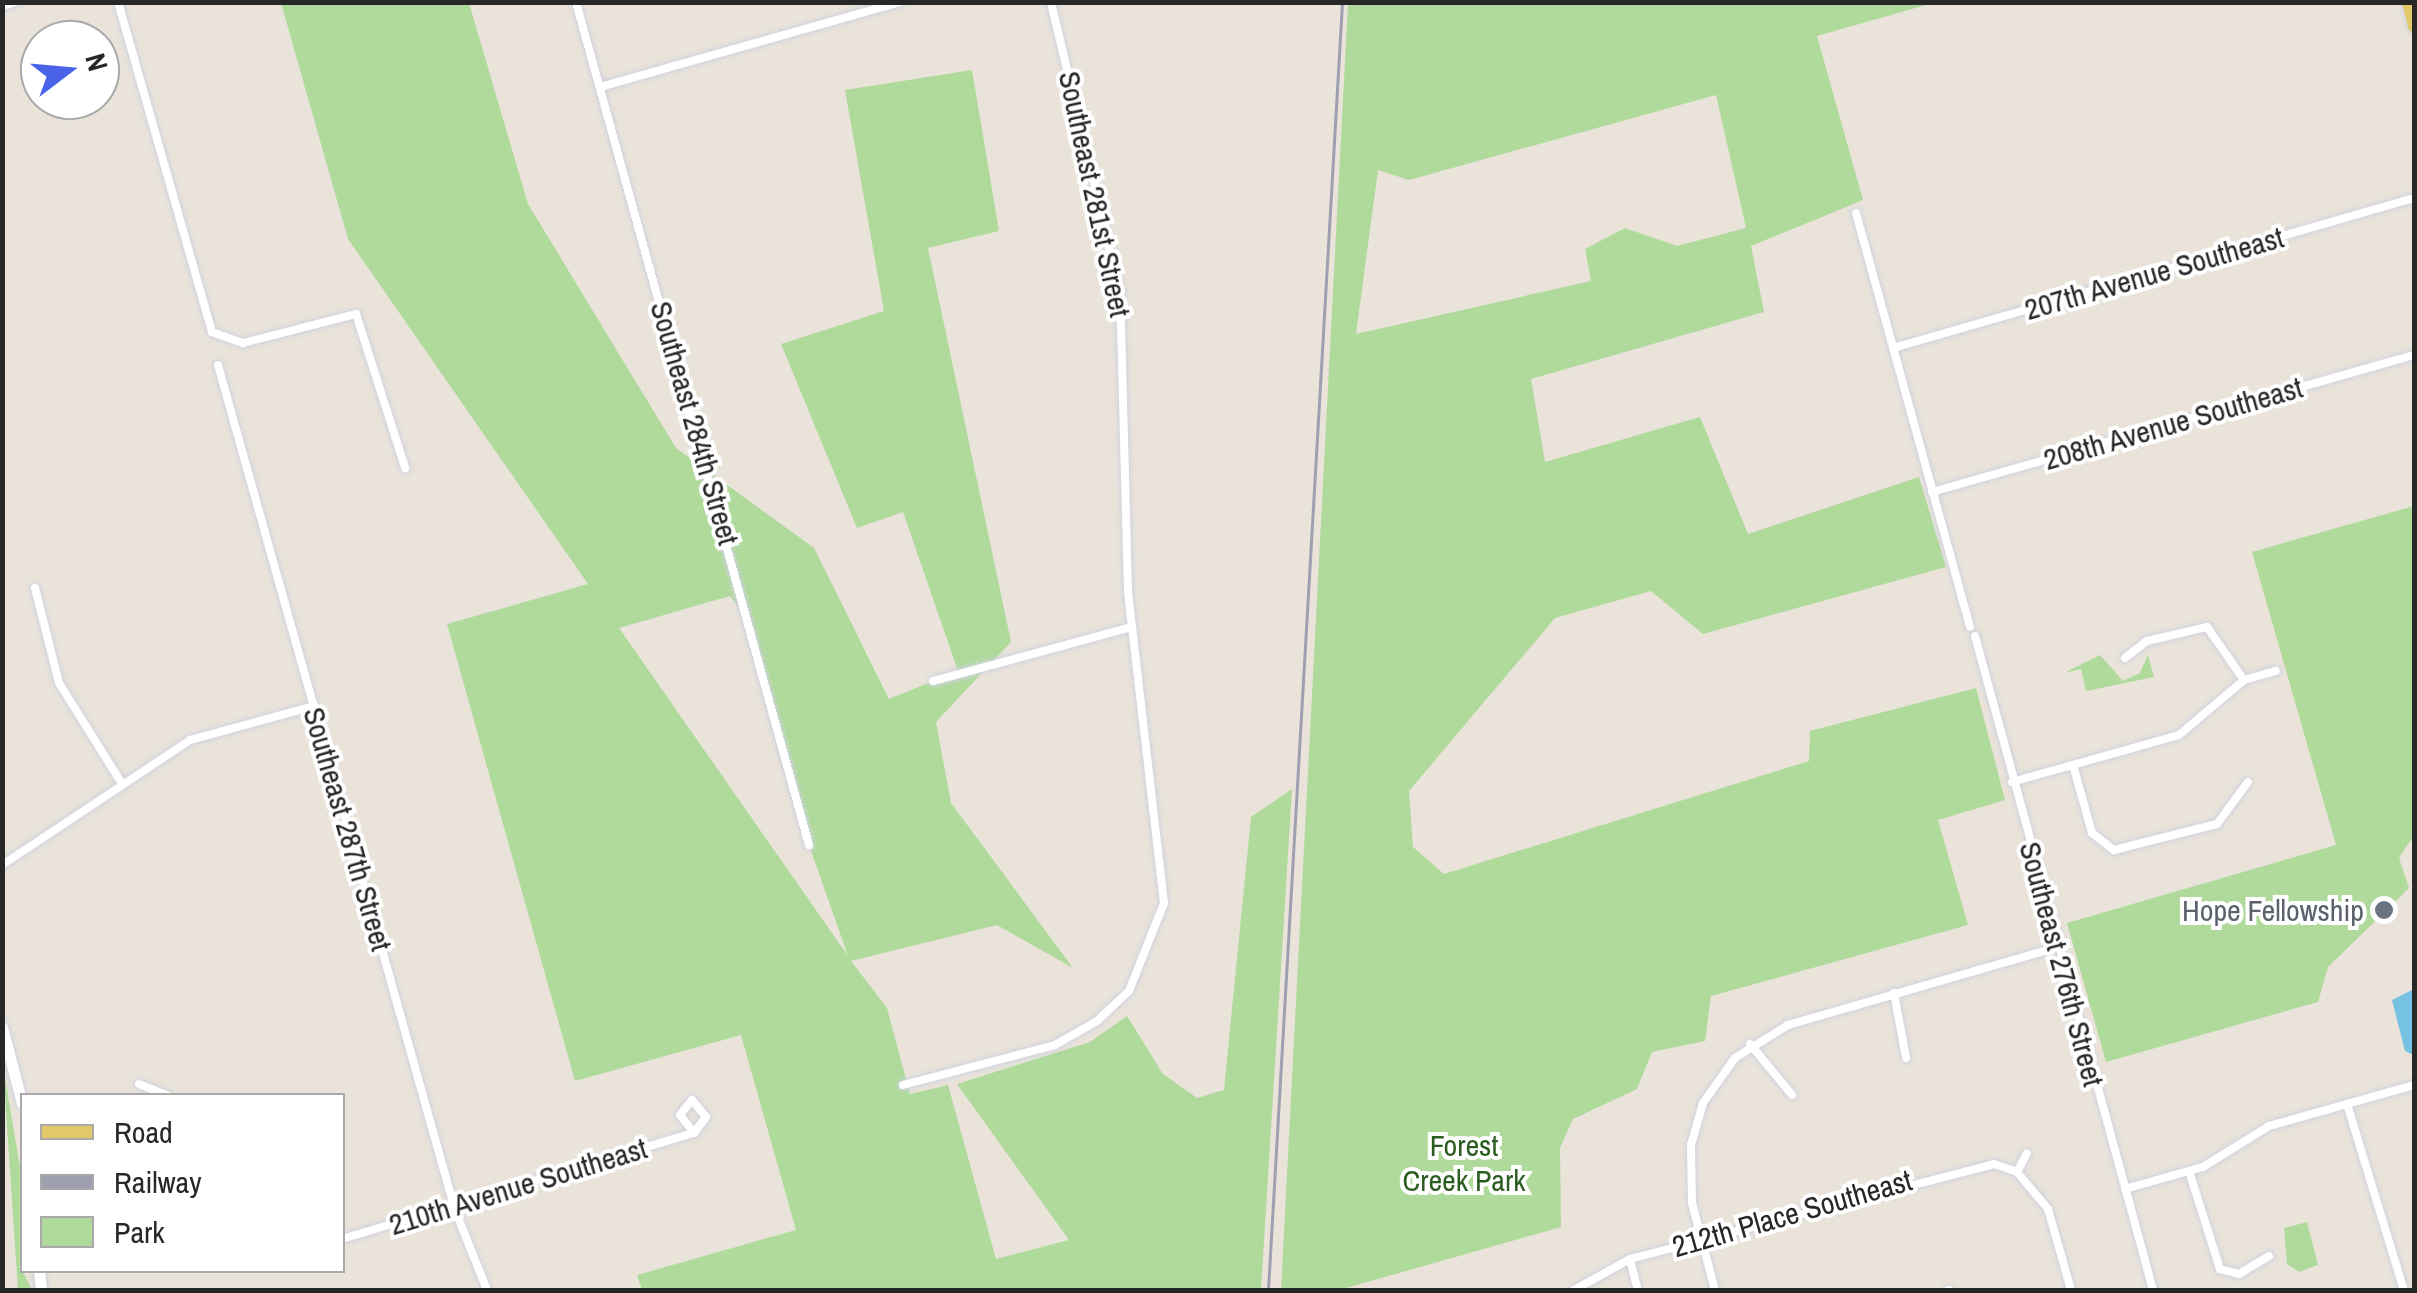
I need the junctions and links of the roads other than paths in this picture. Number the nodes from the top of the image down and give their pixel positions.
1 (16, 2) edge
2 (118, 2) edge
3 (576, 2) edge
4 (900, 2) edge
5 (1051, 2) edge
6 (2408, 2) edge
7 (2, 6) edge
8 (2414, 26) edge
9 (600, 87) junction
10 (2414, 198) edge
11 (1856, 213) dead end
12 (1893, 348) junction
13 (2414, 355) edge
14 (218, 365) dead end
15 (405, 468) dead end
16 (1932, 492) junction
17 (34, 588) dead end
18 (1970, 626) dead end
19 (1132, 628) junction
20 (1975, 636) dead end
21 (2125, 658) dead end
22 (2276, 671) dead end
23 (933, 680) dead end
24 (2244, 680) junction
25 (314, 706) junction
26 (2074, 765) junction
27 (2012, 782) junction
28 (2248, 782) dead end
29 (122, 784) junction
30 (808, 845) dead end
31 (2, 866) edge
32 (2058, 947) junction
33 (1894, 993) junction
34 (2, 1026) edge
35 (1750, 1044) junction
36 (1906, 1058) dead end
37 (139, 1084) dead end
38 (2414, 1084) edge
39 (903, 1085) dead end
40 (162, 1093) edge
41 (1792, 1094) dead end
42 (20, 1096) edge
43 (2347, 1104) junction
44 (694, 1132) dead end
45 (2027, 1154) dead end
46 (2189, 1171) junction
47 (2017, 1172) junction
48 (2125, 1190) junction
49 (455, 1210) junction
50 (345, 1238) edge
51 (1700, 1240) junction
52 (2268, 1256) dead end
53 (1630, 1258) junction
54 (486, 1290) edge
55 (1574, 1290) edge
56 (1638, 1290) edge
57 (1715, 1290) edge
58 (2071, 1290) edge
59 (2152, 1290) edge
60 (2404, 1290) edge

1 - 7 street
2 - 15 street
3 - 9 street, Southeast 284th Street
4 - 9 street
5 - 19 street, Southeast 281st Street
6 - 8 main road
9 - 30 street, Southeast 284th Street
10 - 12 street, 207th Avenue Southeast
11 - 12 street
12 - 16 street
13 - 16 street, 208th Avenue Southeast
14 - 25 street, Southeast 287th Street
16 - 18 street
17 - 29 street
19 - 23 street
19 - 39 street, Southeast 281st Street
20 - 27 street, Southeast 276th Street
21 - 24 street
22 - 24 street
24 - 26 street
25 - 29 street
25 - 49 street, Southeast 287th Street
26 - 27 street
26 - 28 street
27 - 32 street, Southeast 276th Street
29 - 31 street
32 - 33 street
32 - 48 street, Southeast 276th Street
33 - 35 street
33 - 36 street
34 - 42 street
35 - 41 street
35 - 51 street
37 - 40 street
38 - 43 street
43 - 46 street
43 - 60 street
44 - 49 street, 210th Avenue Southeast
45 - 47 street
46 - 48 street
46 - 52 street
47 - 51 street, 212th Place Southeast
47 - 58 street
48 - 59 street, Southeast 276th Street
49 - 50 street, 210th Avenue Southeast
49 - 54 street, Southeast 287th Street
51 - 53 street, 212th Place Southeast
51 - 57 street
53 - 55 street, 212th Place Southeast
53 - 56 street

